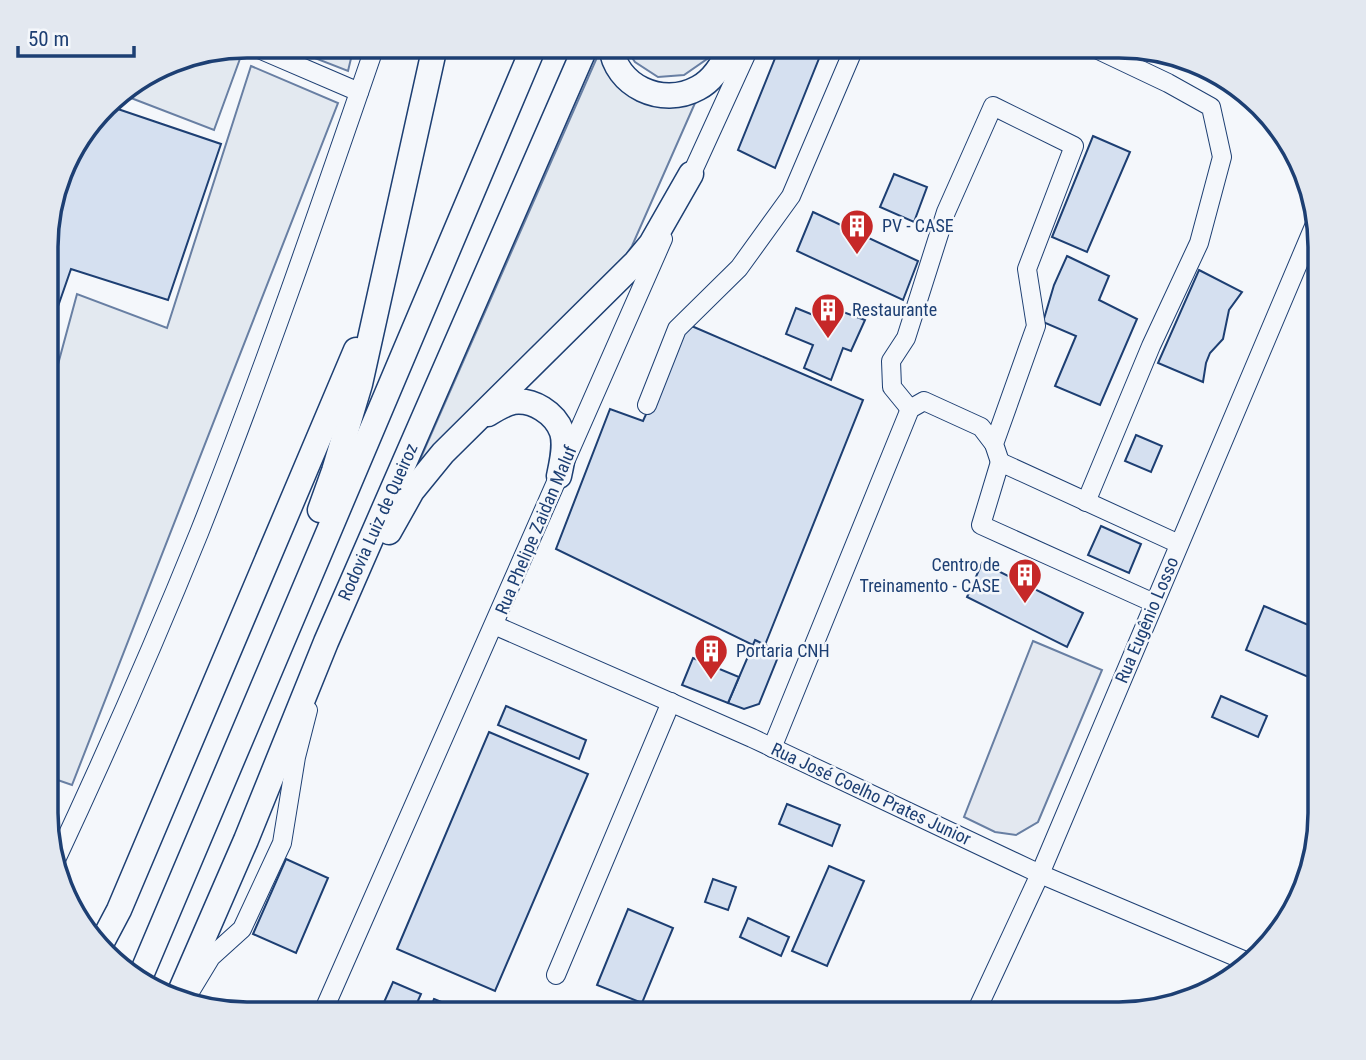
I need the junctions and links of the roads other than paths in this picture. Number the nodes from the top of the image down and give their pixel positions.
1 (280, 58) edge
2 (371, 58) edge
3 (432, 58) edge
4 (529, 58) edge
5 (581, 58) edge
6 (614, 58) edge
7 (724, 58) edge
8 (744, 58) edge
9 (850, 58) edge
10 (1115, 58) edge
11 (359, 92) junction
12 (691, 174) junction
13 (1308, 241) edge
14 (380, 294) junction
15 (647, 405) dead end
16 (910, 409) junction
17 (473, 424) junction
18 (995, 444) junction
19 (1000, 463) junction
20 (559, 475) junction
21 (1086, 502) junction
22 (1179, 544) junction
23 (1154, 603) junction
24 (495, 625) junction
25 (326, 642) junction
26 (671, 702) junction
27 (772, 748) junction
28 (214, 800) junction
29 (61, 849) edge
30 (1040, 874) junction
31 (105, 937) edge
32 (1240, 958) edge
33 (143, 971) edge
34 (556, 975) dead end
35 (181, 990) edge
36 (190, 993) edge
37 (327, 1002) edge
38 (981, 1002) edge

1 - 11 street
2 - 11 street
3 - 14 highway
4 - 28 highway
5 - 25 highway, Rodovia Luiz de Queiroz
6 - 7 highway
8 - 12 street, Rua Phelipe Zaidan Maluf
9 - 15 street
10 - 21 street
11 - 29 street
12 - 17 highway
12 - 20 street, Rua Phelipe Zaidan Maluf
13 - 22 street, Rua Eugênio Losso
14 - 28 highway
14 - 31 highway
16 - 18 street
16 - 18 street
16 - 27 street
17 - 20 highway
17 - 25 highway
18 - 19 street
19 - 21 street
19 - 23 street
20 - 24 street, Rua Phelipe Zaidan Maluf
21 - 22 street
22 - 23 street, Rua Eugênio Losso
23 - 30 street, Rua Eugênio Losso
24 - 26 street, Rua José Coelho Prates Junior
24 - 37 street, Rua Phelipe Zaidan Maluf
25 - 35 highway, Rodovia Luiz de Queiroz
25 - 36 street
26 - 27 street, Rua José Coelho Prates Junior
26 - 34 street
27 - 30 street, Rua José Coelho Prates Junior
28 - 33 highway
30 - 32 street, Rua José Coelho Prates Junior
30 - 38 street, Rua Eugênio Losso

